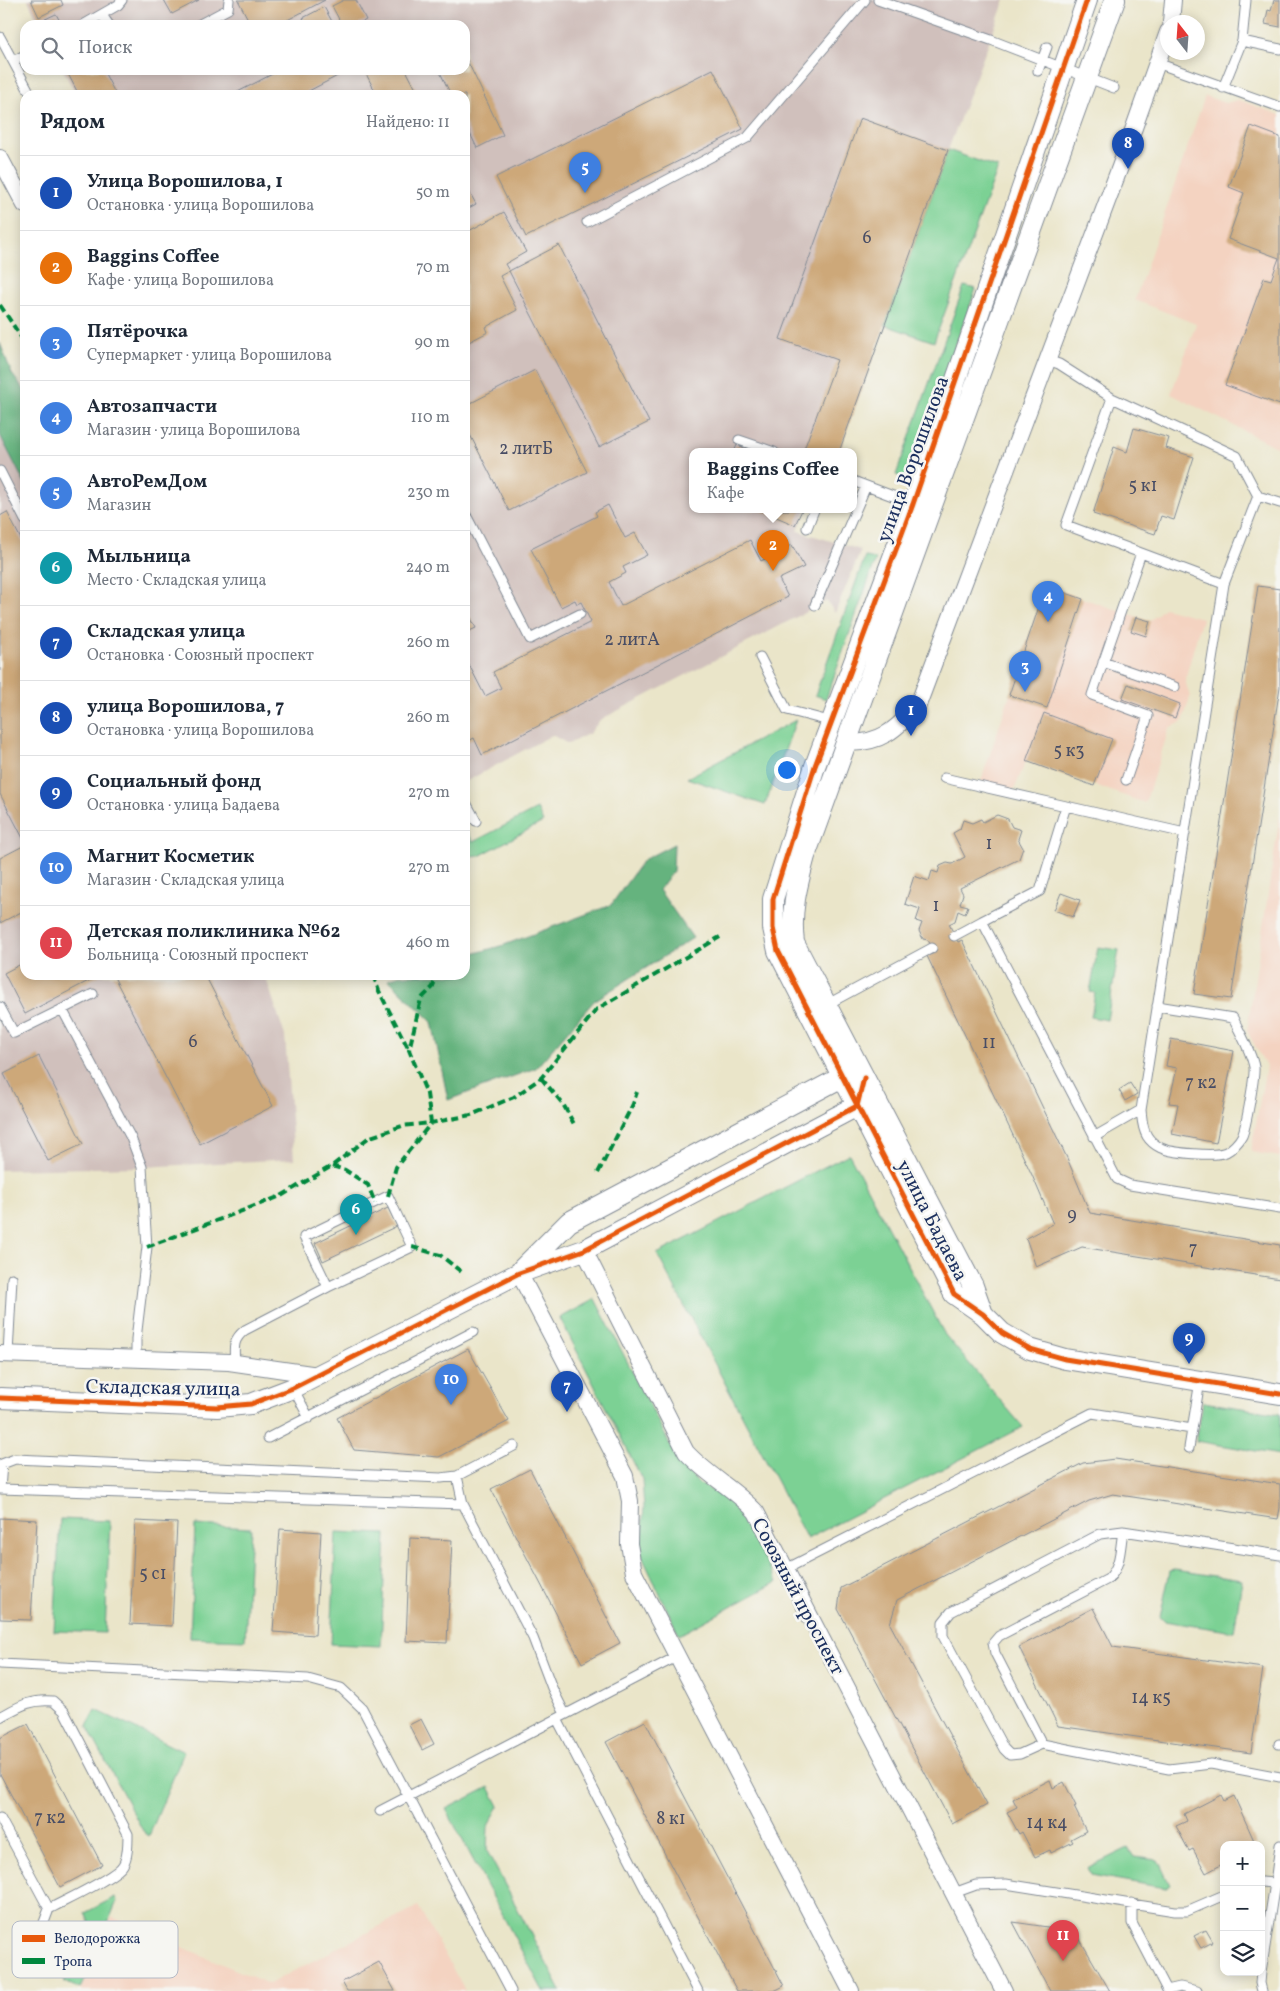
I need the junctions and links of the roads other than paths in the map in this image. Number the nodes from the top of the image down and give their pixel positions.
1 (122, 0) edge
2 (229, 0) edge
3 (865, 0) edge
4 (878, 0) edge
5 (1087, 0) edge
6 (1115, 0) edge
7 (1173, 0) edge
8 (1246, 0) edge
9 (102, 15) junction
10 (1172, 15) edge
11 (92, 20) edge
12 (106, 20) edge
13 (207, 20) edge
14 (0, 37) edge
15 (1242, 41) junction
16 (1047, 47) dead end
17 (1280, 49) edge
18 (1160, 55) edge
19 (20, 58) edge
20 (1042, 60) junction
21 (13, 61) junction
22 (1157, 63) junction
23 (1063, 69) junction
24 (1038, 71) dead end
25 (20, 74) edge
26 (20, 75) edge
27 (1087, 78) junction
28 (1114, 88) dead end
29 (1223, 88) junction
30 (28, 90) edge
31 (1280, 107) edge
32 (0, 158) edge
33 (20, 196) edge
34 (587, 222) dead end
35 (1047, 360) junction
36 (1112, 398) junction
37 (739, 440) dead end
38 (762, 448) edge
39 (0, 471) edge
40 (857, 483) edge
41 (866, 486) junction
42 (1258, 496) junction
43 (1280, 503) edge
44 (857, 507) edge
45 (922, 507) junction
46 (20, 510) edge
47 (813, 513) edge
48 (854, 513) edge
49 (470, 523) edge
50 (808, 528) dead end
51 (1141, 553) junction
52 (1224, 584) junction
53 (815, 605) dead end
54 (580, 614) dead end
55 (760, 657) dead end
56 (1103, 662) junction
57 (1175, 687) dead end
58 (838, 734) junction
59 (944, 778) dead end
60 (1126, 780) dead end
61 (1066, 806) junction
62 (470, 810) edge
63 (476, 821) dead end
64 (1186, 833) junction
65 (982, 921) junction
66 (783, 928) junction
67 (954, 936) dead end
68 (932, 948) dead end
69 (93, 994) dead end
70 (826, 1005) junction
71 (1157, 1006) junction
72 (0, 1007) edge
73 (62, 1009) junction
74 (842, 1078) junction
75 (864, 1078) junction
76 (857, 1106) junction
77 (1141, 1110) junction
78 (1094, 1137) junction
79 (1280, 1209) edge
80 (569, 1222) junction
81 (584, 1250) junction
82 (519, 1273) junction
83 (12, 1278) dead end
84 (328, 1287) junction
85 (983, 1314) junction
86 (473, 1332) dead end
87 (4, 1354) edge
88 (136, 1358) junction
89 (235, 1363) junction
90 (318, 1376) junction
91 (1200, 1381) junction
92 (293, 1388) junction
93 (1280, 1394) edge
94 (0, 1398) edge
95 (309, 1418) junction
96 (1192, 1429) junction
97 (268, 1438) dead end
98 (514, 1446) dead end
99 (1189, 1448) dead end
100 (457, 1476) junction
101 (0, 1489) edge
102 (463, 1504) junction
103 (1123, 1531) junction
104 (1280, 1555) edge
105 (786, 1569) junction
106 (678, 1656) junction
107 (0, 1664) edge
108 (0, 1717) edge
109 (561, 1717) junction
110 (1042, 1744) junction
111 (1275, 1776) edge
112 (410, 1795) junction
113 (380, 1811) dead end
114 (0, 1818) edge
115 (1280, 1845) edge
116 (1265, 1882) edge
117 (1275, 1883) junction
118 (954, 1893) junction
119 (1220, 1897) edge
120 (1132, 1903) junction
121 (49, 1909) junction
122 (45, 1921) edge
123 (1265, 1947) edge
124 (1261, 1976) edge
125 (512, 1991) edge
126 (698, 1991) edge
127 (851, 1991) edge
128 (1004, 1991) edge
129 (1197, 1991) edge
130 (1262, 1991) edge

1 - 9 lane
2 - 13 lane
3 - 34 lane
4 - 20 lane
5 - 23 street, улица Ворошилова
6 - 27 street, улица Ворошилова
7 - 10 street
8 - 15 lane
9 - 11 lane
9 - 12 lane
14 - 21 lane
15 - 17 lane
15 - 29 lane
16 - 20 lane
18 - 22 street
19 - 21 lane
20 - 23 lane
20 - 24 lane
21 - 25 lane
22 - 29 lane
22 - 35 street
23 - 27 lane
23 - 45 street, улица Ворошилова
26 - 30 lane
27 - 28 lane
27 - 45 street, улица Ворошилова
29 - 31 lane
32 - 33 street
35 - 36 lane
35 - 58 street
36 - 42 lane
36 - 51 lane
37 - 38 lane
39 - 46 lane
40 - 41 lane
41 - 44 lane
41 - 45 lane
42 - 43 lane
42 - 52 lane
45 - 58 street, улица Ворошилова
47 - 50 lane
48 - 53 lane
49 - 54 lane
51 - 52 lane
51 - 56 lane
52 - 64 lane
55 - 58 lane
56 - 57 lane
56 - 60 lane
58 - 66 street, улица Ворошилова
59 - 61 lane
61 - 64 lane
61 - 65 lane
62 - 63 lane
64 - 71 lane
65 - 67 lane
65 - 78 lane
66 - 70 street, улица Бадаева
66 - 74 street, улица Бадаева
68 - 70 lane
69 - 73 lane
70 - 75 street, улица Бадаева
71 - 77 lane
71 - 77 lane
72 - 73 lane
73 - 88 lane
74 - 75 street, Складская улица
74 - 76 street, улица Бадаева
74 - 80 street, Складская улица
75 - 76 street
75 - 85 street, улица Бадаева
76 - 81 street, Складская улица
76 - 85 street, улица Бадаева
77 - 78 lane
78 - 79 lane
80 - 81 street, Союзный проспект
80 - 82 street, Складская улица
81 - 82 street, Складская улица
81 - 105 street, Союзный проспект
82 - 90 street, Складская улица
82 - 106 street
83 - 87 lane
84 - 84 lane
84 - 89 lane
85 - 91 street, улица Бадаева
86 - 95 lane
87 - 88 street
88 - 89 street
89 - 90 street
90 - 92 street, Складская улица
91 - 93 street, улица Бадаева
91 - 96 lane
92 - 94 street, Складская улица
92 - 95 lane
95 - 97 lane
96 - 99 lane
96 - 105 lane
98 - 100 lane
100 - 101 lane
100 - 102 lane
101 - 102 lane
102 - 109 lane
103 - 104 lane
103 - 110 lane
103 - 110 lane
105 - 118 street, Союзный проспект
106 - 109 lane
106 - 127 street
107 - 112 lane
108 - 121 lane
109 - 112 lane
109 - 126 lane
110 - 111 lane
112 - 113 lane
112 - 125 lane
114 - 121 lane
115 - 117 lane
116 - 117 lane
117 - 123 lane
118 - 120 lane
118 - 128 street, Союзный проспект
119 - 120 lane
120 - 129 lane
121 - 122 lane
124 - 130 lane

